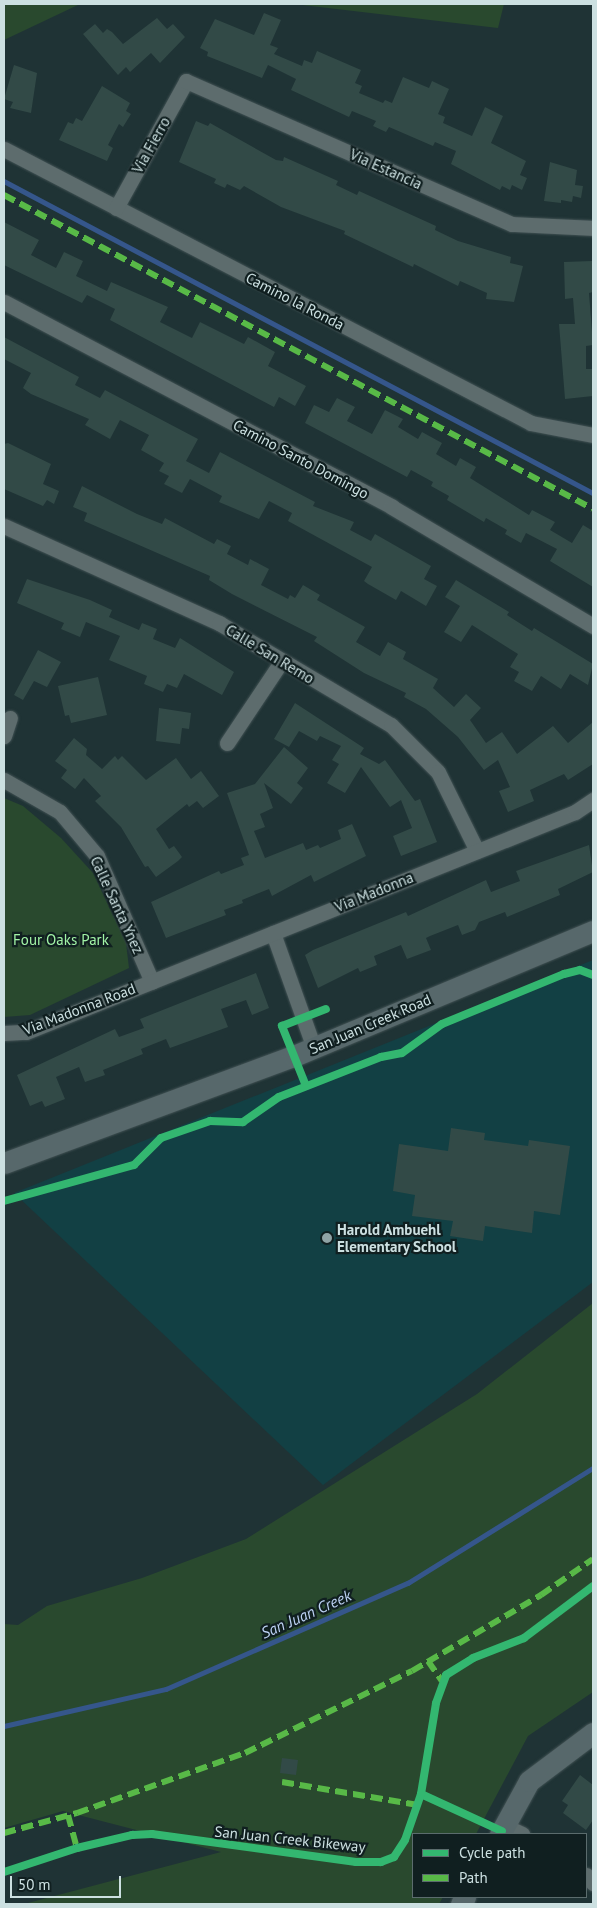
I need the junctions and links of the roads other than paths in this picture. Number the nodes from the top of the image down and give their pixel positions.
1 (186, 81) joint
2 (4, 149) edge
3 (116, 208) junction
4 (593, 228) edge
5 (4, 302) edge
6 (593, 435) edge
7 (4, 526) edge
8 (593, 626) edge
9 (281, 662) junction
10 (10, 718) dead end
11 (4, 736) edge
12 (227, 743) dead end
13 (4, 780) edge
14 (593, 800) edge
15 (477, 851) junction
16 (593, 931) edge
17 (273, 933) junction
18 (152, 982) junction
19 (4, 1033) edge
20 (314, 1048) junction
21 (4, 1163) edge
22 (593, 1733) edge
23 (509, 1832) edge

1 - 3 street, Via Fierro
1 - 4 street, Via Estancia
2 - 3 street, Camino la Ronda
3 - 6 street, Camino la Ronda
5 - 8 street, Camino Santo Domingo
7 - 9 street, Calle San Remo
9 - 12 street
9 - 15 street, Calle San Remo
10 - 11 street
13 - 18 street, Calle Santa Ynez
14 - 15 street, Via Madonna
15 - 17 street, Via Madonna
16 - 20 street, San Juan Creek Road
17 - 18 street, Via Madonna
17 - 20 street
18 - 19 street, Via Madonna Road
20 - 21 street, San Juan Creek Road
22 - 23 street

